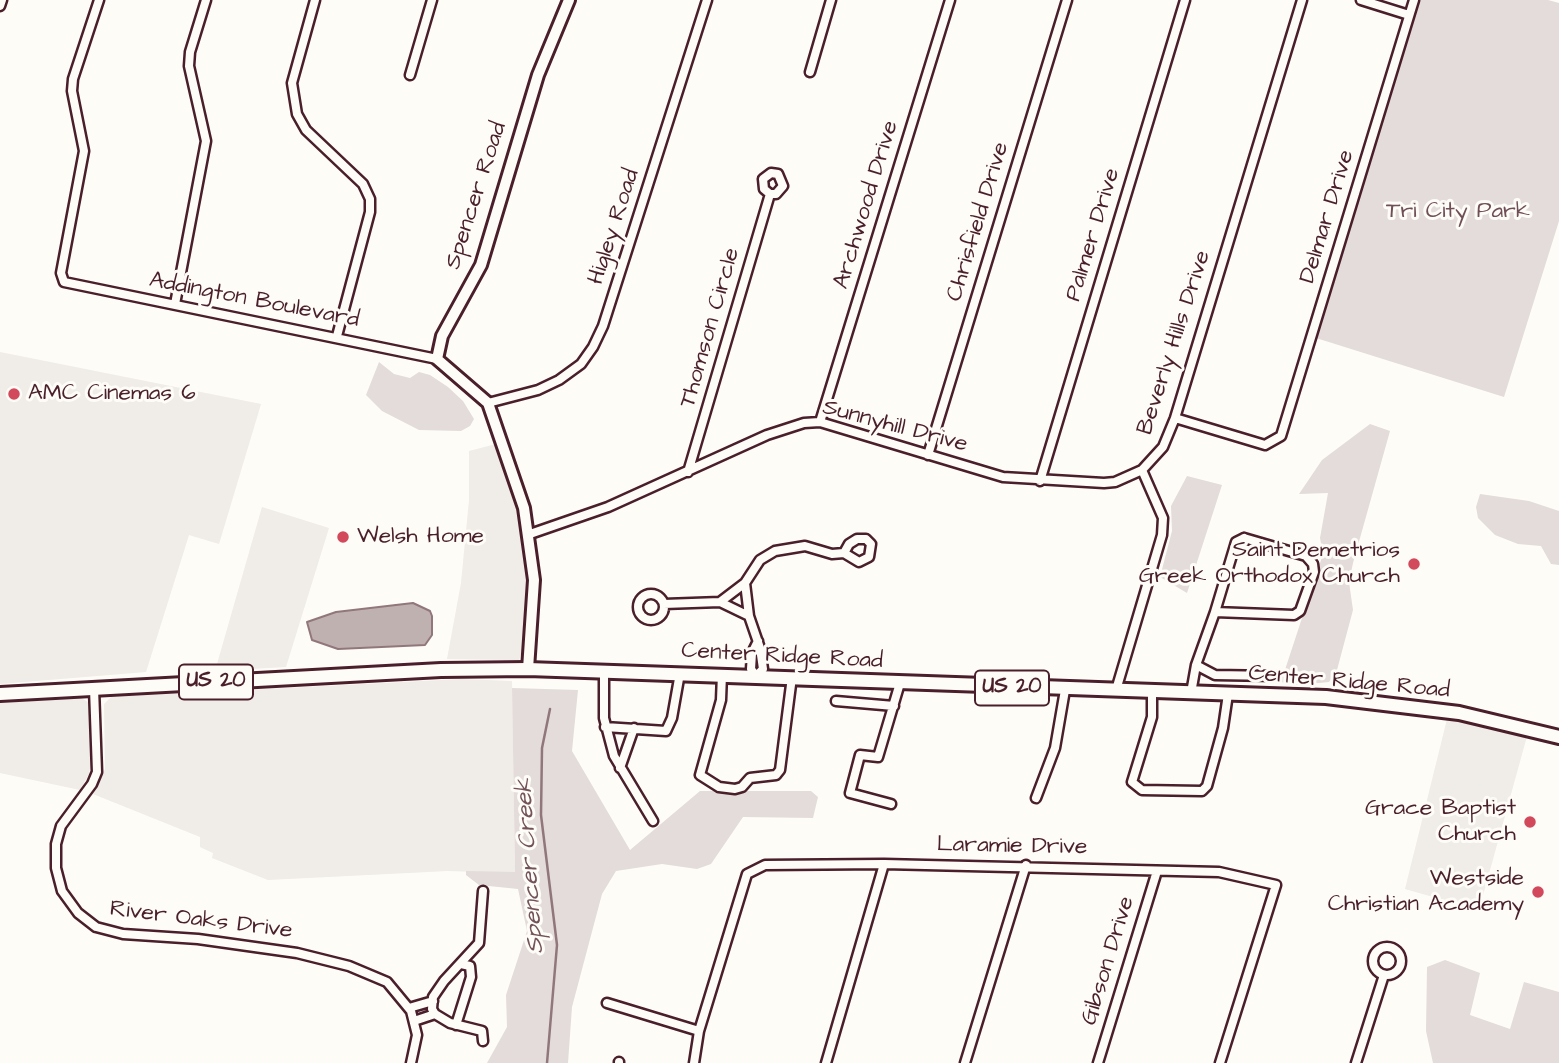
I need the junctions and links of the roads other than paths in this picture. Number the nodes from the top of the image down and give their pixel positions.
1 (2, 0) edge
2 (99, 0) edge
3 (206, 0) edge
4 (315, 0) edge
5 (432, 0) edge
6 (569, 0) edge
7 (707, 0) edge
8 (831, 0) edge
9 (950, 0) edge
10 (1067, 0) edge
11 (1185, 0) edge
12 (1302, 0) edge
13 (1361, 0) edge
14 (1414, 0) edge
15 (0, 6) edge
16 (1409, 15) junction
17 (810, 72) dead end
18 (410, 75) dead end
19 (770, 194) dead end
20 (175, 304) junction
21 (337, 336) junction
22 (437, 359) junction
23 (488, 403) junction
24 (1175, 418) junction
25 (820, 422) junction
26 (928, 455) junction
27 (1142, 470) junction
28 (688, 472) junction
29 (1040, 481) junction
30 (530, 534) junction
31 (844, 553) dead end
32 (745, 583) junction
33 (720, 602) junction
34 (664, 604) dead end
35 (1215, 612) junction
36 (749, 616) junction
37 (1196, 665) junction
38 (528, 668) junction
39 (604, 671) junction
40 (680, 673) junction
41 (722, 674) junction
42 (756, 676) junction
43 (1276, 676) dead end
44 (792, 677) junction
45 (900, 684) junction
46 (94, 688) junction
47 (1065, 690) junction
48 (1116, 690) junction
49 (1152, 692) junction
50 (1191, 693) junction
51 (0, 694) edge
52 (1228, 694) junction
53 (836, 701) dead end
54 (894, 706) junction
55 (605, 727) junction
56 (634, 728) junction
57 (1559, 737) edge
58 (620, 768) junction
59 (1036, 798) dead end
60 (891, 804) dead end
61 (653, 821) dead end
62 (884, 864) junction
63 (1026, 865) junction
64 (1157, 871) junction
65 (483, 891) dead end
66 (461, 964) junction
67 (1384, 975) dead end
68 (433, 1001) junction
69 (607, 1003) dead end
70 (409, 1008) junction
71 (435, 1014) junction
72 (414, 1021) junction
73 (456, 1025) junction
74 (699, 1031) junction
75 (483, 1041) dead end
76 (411, 1063) edge
77 (694, 1063) edge
78 (826, 1063) edge
79 (965, 1063) edge
80 (1098, 1063) edge
81 (1220, 1063) edge
82 (1356, 1063) edge

1 - 15 street
2 - 20 street, Addington Boulevard
3 - 20 street
4 - 21 street
5 - 18 street
6 - 22 street, Spencer Road
7 - 23 street, Higley Road
8 - 17 street
9 - 25 street, Archwood Drive
10 - 26 street, Chrisfield Drive
11 - 29 street, Palmer Drive
12 - 24 street, Beverly Hills Drive
13 - 16 street
14 - 16 street, Delmar Drive
16 - 24 street, Delmar Drive
19 - 28 street, Thomson Circle
20 - 21 street, Addington Boulevard
21 - 22 street, Addington Boulevard
22 - 23 street
23 - 30 street
24 - 27 street, Beverly Hills Drive
25 - 26 street, Sunnyhill Drive
25 - 28 street, Sunnyhill Drive
26 - 29 street, Sunnyhill Drive
27 - 29 street, Sunnyhill Drive
27 - 48 street
28 - 30 street, Sunnyhill Drive
30 - 38 street
31 - 32 street
32 - 33 street
32 - 36 street
33 - 34 street
33 - 36 street
35 - 35 street
35 - 37 street
36 - 42 street
37 - 43 street
37 - 50 street
38 - 39 main road, Center Ridge Road / US 20
38 - 46 main road, Center Ridge Road / US 20
39 - 40 main road, Center Ridge Road / US 20
39 - 55 street
40 - 41 main road, Center Ridge Road / US 20
40 - 56 street
41 - 42 main road, Center Ridge Road / US 20
41 - 44 street
42 - 44 main road, Center Ridge Road / US 20
44 - 45 main road, Center Ridge Road / US 20
45 - 47 main road, Center Ridge Road / US 20
45 - 54 street
46 - 51 main road, Center Ridge Road / US 20
46 - 70 street, River Oaks Drive
47 - 48 main road, Center Ridge Road / US 20
47 - 59 street
48 - 49 main road, Center Ridge Road / US 20
49 - 50 main road, Center Ridge Road / US 20
49 - 52 street
50 - 52 main road, Center Ridge Road / US 20
52 - 57 main road, Center Ridge Road / US 20
53 - 54 street
54 - 60 street
55 - 56 street
55 - 58 street
56 - 58 street
58 - 61 street
62 - 63 street, Laramie Drive
62 - 74 street, Laramie Drive
62 - 78 street
63 - 64 street, Laramie Drive
63 - 79 street
64 - 80 street, Gibson Drive
64 - 81 street, Laramie Drive
65 - 66 street
66 - 68 street
66 - 73 street
67 - 82 street
68 - 70 street
68 - 71 street
69 - 74 street
70 - 72 street, River Oaks Drive
71 - 72 street
71 - 73 street
72 - 76 street, River Oaks Drive
73 - 75 street
74 - 77 street

